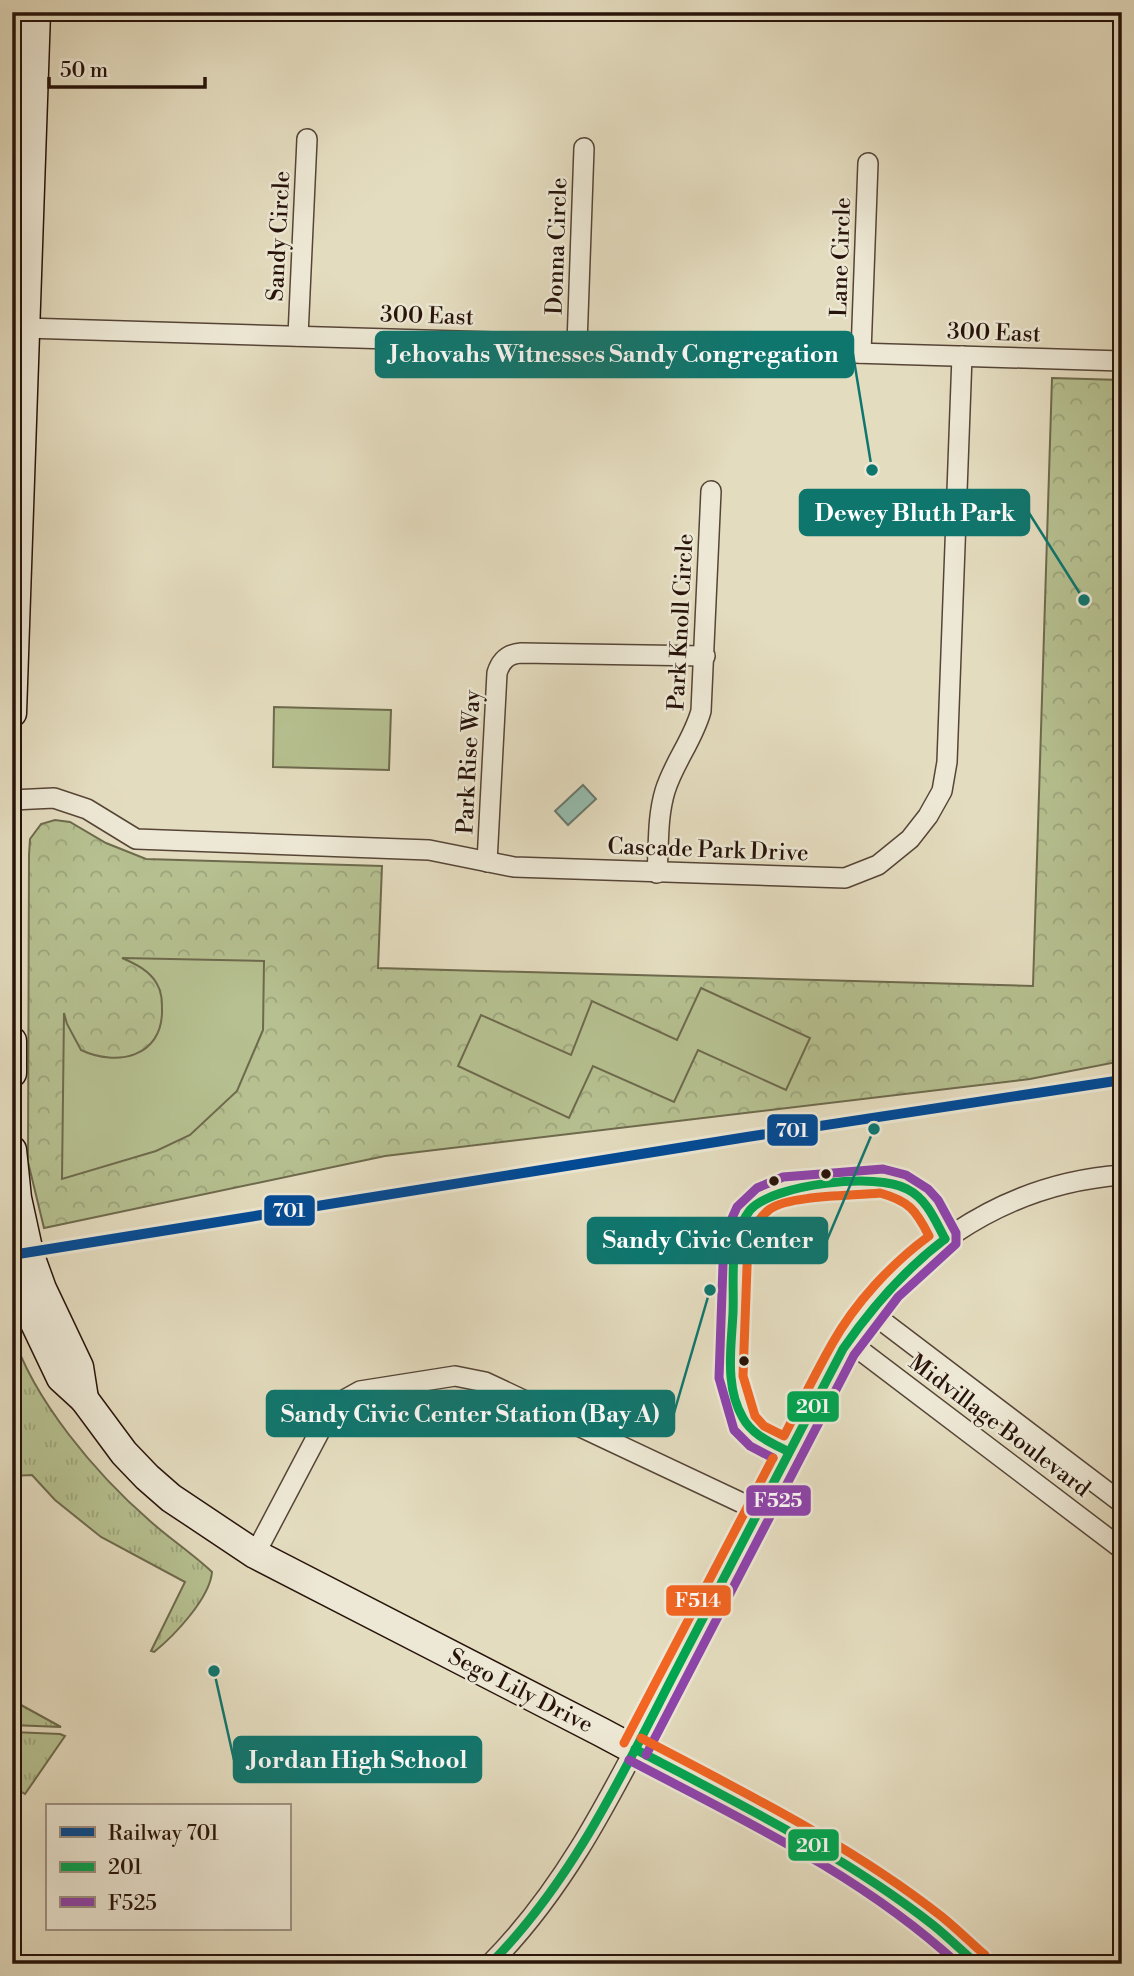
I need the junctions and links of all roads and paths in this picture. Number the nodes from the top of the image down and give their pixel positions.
1 (36, 12) edge
2 (307, 139) dead end
3 (584, 148) dead end
4 (868, 163) dead end
5 (25, 328) junction
6 (298, 336) junction
7 (577, 344) junction
8 (861, 353) junction
9 (962, 356) junction
10 (1122, 361) edge
11 (17, 441) edge
12 (711, 491) dead end
13 (705, 656) junction
14 (12, 713) edge
15 (12, 800) edge
16 (486, 862) junction
17 (657, 873) junction
18 (12, 1041) edge
19 (12, 1073) edge
20 (12, 1150) edge
21 (1122, 1175) edge
22 (12, 1271) edge
23 (869, 1311) junction
24 (848, 1341) junction
25 (84, 1399) junction
26 (1122, 1503) edge
27 (759, 1511) junction
28 (1122, 1549) edge
29 (255, 1554) junction
30 (635, 1749) junction
31 (490, 1964) edge
32 (977, 1964) edge

1 - 5 main road
2 - 6 street, Sandy Circle
3 - 7 street, Donna Circle
4 - 8 street, Lane Circle
5 - 6 street, 300 East
5 - 11 main road
6 - 7 street, 300 East
7 - 8 street, 300 East
8 - 9 street, 300 East
9 - 10 street, 300 East
9 - 17 street, Cascade Park Drive
11 - 14 main road
12 - 13 street, Park Knoll Circle
13 - 16 street, Park Rise Way
13 - 17 street, Park Knoll Circle
15 - 16 street, Cascade Park Drive
16 - 17 street, Cascade Park Drive
18 - 19 main road
20 - 25 main road, Sego Lily Drive
21 - 23 street
22 - 25 main road, Sego Lily Drive
23 - 24 street
23 - 26 street, Midvillage Boulevard
24 - 27 street
24 - 28 street, Midvillage Boulevard
25 - 29 main road, Sego Lily Drive
27 - 29 street
27 - 30 street
29 - 30 main road, Sego Lily Drive
30 - 31 street
30 - 32 main road, Sego Lily Drive

